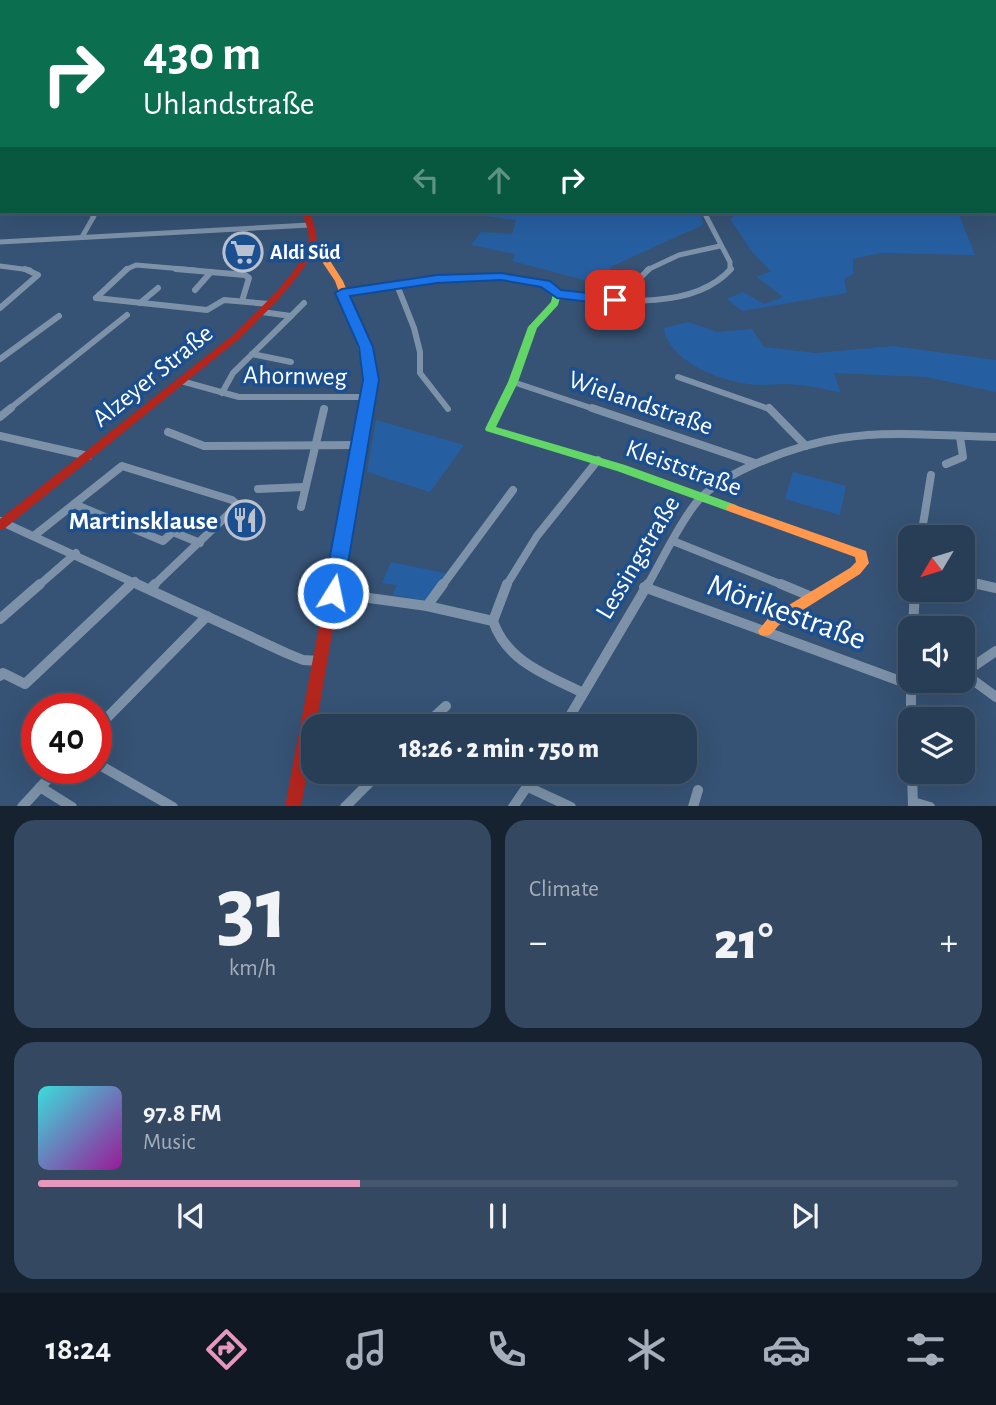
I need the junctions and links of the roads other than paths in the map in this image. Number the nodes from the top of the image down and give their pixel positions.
1 (91, 214) edge
2 (307, 214) edge
3 (706, 216) dead end
4 (310, 225) junction
5 (82, 237) junction
6 (0, 242) edge
7 (720, 246) junction
8 (306, 256) junction
9 (0, 266) edge
10 (211, 272) junction
11 (397, 285) junction
12 (158, 288) dead end
13 (195, 290) dead end
14 (342, 293) junction
15 (557, 294) junction
16 (242, 302) junction
17 (636, 302) junction
18 (140, 303) junction
19 (304, 303) dead end
20 (0, 308) edge
21 (265, 308) junction
22 (127, 315) dead end
23 (59, 316) dead end
24 (291, 316) junction
25 (252, 354) junction
26 (0, 359) edge
27 (291, 362) dead end
28 (678, 377) dead end
29 (181, 381) junction
30 (513, 382) junction
31 (222, 393) junction
32 (368, 397) junction
33 (448, 409) dead end
34 (324, 410) dead end
35 (0, 417) edge
36 (168, 432) dead end
37 (0, 436) edge
38 (960, 437) junction
39 (996, 437) edge
40 (360, 445) junction
41 (314, 446) junction
42 (806, 446) junction
43 (89, 456) junction
44 (597, 460) junction
45 (755, 463) junction
46 (946, 464) dead end
47 (930, 475) dead end
48 (304, 487) junction
49 (258, 489) dead end
50 (513, 490) dead end
51 (701, 497) junction
52 (74, 504) junction
53 (301, 507) dead end
54 (2, 523) edge
55 (923, 525) edge
56 (35, 535) junction
57 (673, 541) junction
58 (200, 543) junction
59 (76, 554) junction
60 (135, 581) junction
61 (975, 583) edge
62 (644, 587) junction
63 (996, 587) edge
64 (151, 588) junction
65 (333, 593) junction
66 (812, 597) junction
67 (427, 606) junction
68 (207, 616) junction
69 (0, 619) edge
70 (493, 621) junction
71 (765, 631) junction
72 (996, 651) edge
73 (321, 661) junction
74 (975, 665) edge
75 (0, 676) edge
76 (898, 678) edge
77 (975, 680) edge
78 (583, 693) junction
79 (996, 696) edge
80 (446, 706) dead end
81 (112, 713) edge
82 (437, 714) edge
83 (571, 714) edge
84 (112, 772) edge
85 (43, 784) edge
86 (368, 784) edge
87 (530, 784) edge
88 (912, 784) edge
89 (40, 787) junction
90 (528, 787) junction
91 (698, 790) dead end
92 (913, 804) edge
93 (23, 806) edge
94 (70, 806) edge
95 (171, 806) edge
96 (293, 806) edge
97 (346, 806) edge
98 (514, 806) edge
99 (569, 806) edge
100 (693, 806) edge

1 - 5 street
2 - 4 street
3 - 7 street
4 - 5 street
4 - 8 street, Alzeyer Straße
5 - 6 street
7 - 17 street
7 - 17 street
8 - 14 street
8 - 21 street, Alzeyer Straße
9 - 20 street
10 - 13 street
10 - 16 street
10 - 18 street
11 - 14 street
11 - 15 street
11 - 33 street
12 - 18 street
14 - 32 street
15 - 17 street
15 - 30 street
16 - 18 street
16 - 21 street
19 - 24 street
21 - 24 street
21 - 29 street, Alzeyer Straße
22 - 35 street
23 - 26 street
24 - 25 street
25 - 27 street
25 - 31 street
28 - 42 street
29 - 31 street, Ahornweg
29 - 43 street, Alzeyer Straße
30 - 44 street, Kleiststraße
30 - 45 street, Wielandstraße
31 - 32 street, Ahornweg
32 - 40 street
34 - 41 street
36 - 41 street
37 - 43 street
38 - 39 street, Lessingstraße
38 - 42 street, Lessingstraße
38 - 46 street
40 - 41 street
40 - 65 street
41 - 48 street
42 - 45 street, Lessingstraße
43 - 54 street, Alzeyer Straße
44 - 51 street, Kleiststraße
44 - 70 street
45 - 51 street, Lessingstraße
47 - 55 street
48 - 49 street
48 - 53 street
50 - 67 street
51 - 57 street, Lessingstraße
51 - 66 street, Kleiststraße
52 - 56 street
52 - 58 street
52 - 58 street
54 - 56 street
56 - 59 street
57 - 62 street, Lessingstraße
57 - 66 street
58 - 64 street
59 - 60 street
59 - 69 street
60 - 64 street
60 - 75 street
61 - 63 street
62 - 71 street, Mörikestraße
62 - 78 street, Lessingstraße
64 - 68 street
65 - 67 street
65 - 73 street
66 - 71 street
67 - 70 street
68 - 73 street
68 - 81 street
70 - 78 street
71 - 76 street, Mörikestraße
72 - 74 street
73 - 96 street
77 - 79 street
78 - 83 street, Lessingstraße
80 - 82 street
84 - 95 street
85 - 89 street
86 - 97 street
87 - 90 street
88 - 92 street
89 - 93 street
89 - 94 street
90 - 98 street
90 - 99 street
91 - 100 street

